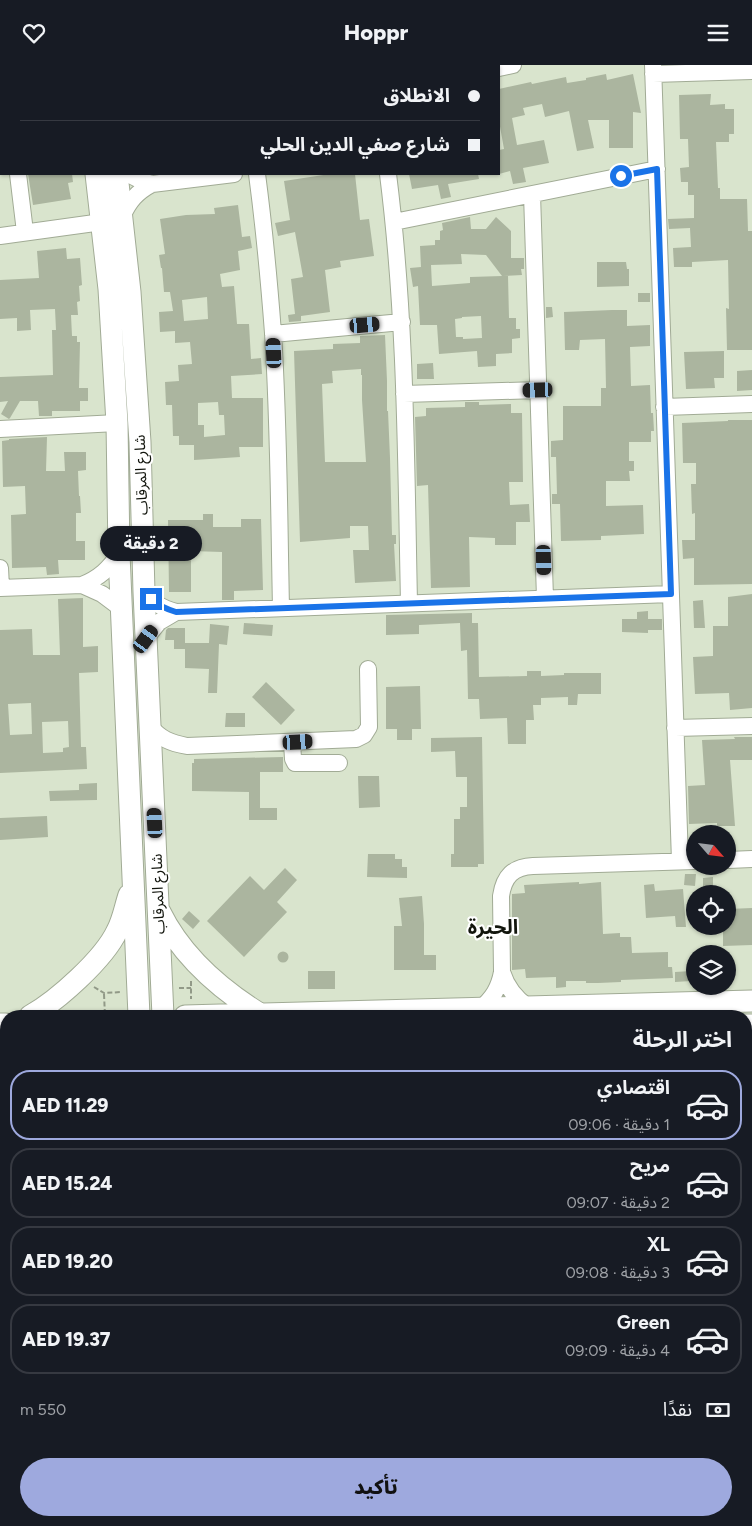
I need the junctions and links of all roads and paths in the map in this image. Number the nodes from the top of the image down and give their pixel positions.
1 (513, 65) edge
2 (500, 68) edge
3 (653, 69) edge
4 (752, 71) edge
5 (657, 169) junction
6 (18, 175) edge
7 (96, 175) edge
8 (117, 175) edge
9 (130, 175) edge
10 (226, 175) edge
11 (258, 175) edge
12 (388, 175) edge
13 (152, 184) junction
14 (532, 194) junction
15 (112, 219) junction
16 (394, 221) junction
17 (25, 232) junction
18 (0, 236) edge
19 (402, 322) junction
20 (273, 333) junction
21 (538, 390) junction
22 (404, 394) junction
23 (752, 404) edge
24 (664, 407) junction
25 (117, 423) junction
26 (0, 429) edge
27 (119, 554) junction
28 (0, 568) edge
29 (82, 585) junction
30 (0, 588) edge
31 (144, 592) junction
32 (671, 594) junction
33 (545, 598) junction
34 (409, 603) junction
35 (281, 608) junction
36 (122, 609) junction
37 (176, 612) junction
38 (146, 639) junction
39 (368, 669) dead end
40 (150, 726) junction
41 (752, 726) edge
42 (675, 728) junction
43 (292, 742) junction
44 (187, 746) junction
45 (339, 763) dead end
46 (152, 767) junction
47 (686, 841) edge
48 (752, 859) edge
49 (736, 860) edge
50 (686, 861) edge
51 (134, 875) junction
52 (158, 909) junction
53 (502, 972) junction
54 (191, 979) dead end
55 (104, 993) dead end
56 (752, 1001) edge
57 (528, 1007) junction
58 (480, 1009) junction
59 (39, 1010) edge
60 (105, 1010) edge
61 (139, 1010) edge
62 (163, 1010) edge
63 (192, 1010) edge
64 (254, 1010) edge
65 (436, 1010) edge

1 - 2 street
3 - 4 street
3 - 5 street
5 - 14 street
5 - 24 street
6 - 17 street
7 - 15 main road, شارع المرقاب
8 - 15 main road, شارع المرقاب
9 - 13 street
10 - 13 street
11 - 20 street
12 - 16 street
13 - 15 street
14 - 16 street
14 - 21 street
15 - 17 street
15 - 25 main road, شارع المرقاب
15 - 31 main road, شارع المرقاب
16 - 19 street
17 - 18 street
19 - 20 street
19 - 22 street
20 - 35 street
21 - 22 street
21 - 33 street
22 - 34 street
23 - 24 street
24 - 32 street
25 - 26 street
25 - 27 main road, شارع المرقاب
27 - 29 street
27 - 36 main road, شارع المرقاب
28 - 30 street
29 - 30 street
29 - 36 street
31 - 37 street
31 - 38 main road, شارع المرقاب
32 - 33 street
32 - 42 street
33 - 34 street
34 - 35 street
35 - 37 street
36 - 51 main road, شارع المرقاب
37 - 38 street
38 - 40 main road, شارع المرقاب
39 - 43 street
40 - 44 street
40 - 46 main road, شارع المرقاب
41 - 42 street
42 - 47 street
43 - 44 street
43 - 45 street
44 - 46 street
46 - 52 main road, شارع المرقاب
48 - 49 street
50 - 53 street
51 - 59 main road
51 - 61 main road, شارع المرقاب
52 - 62 main road, شارع المرقاب
52 - 64 main road
53 - 57 street
53 - 58 street
54 - 63 path
55 - 60 path
56 - 57 main road
57 - 58 main road
58 - 65 main road

